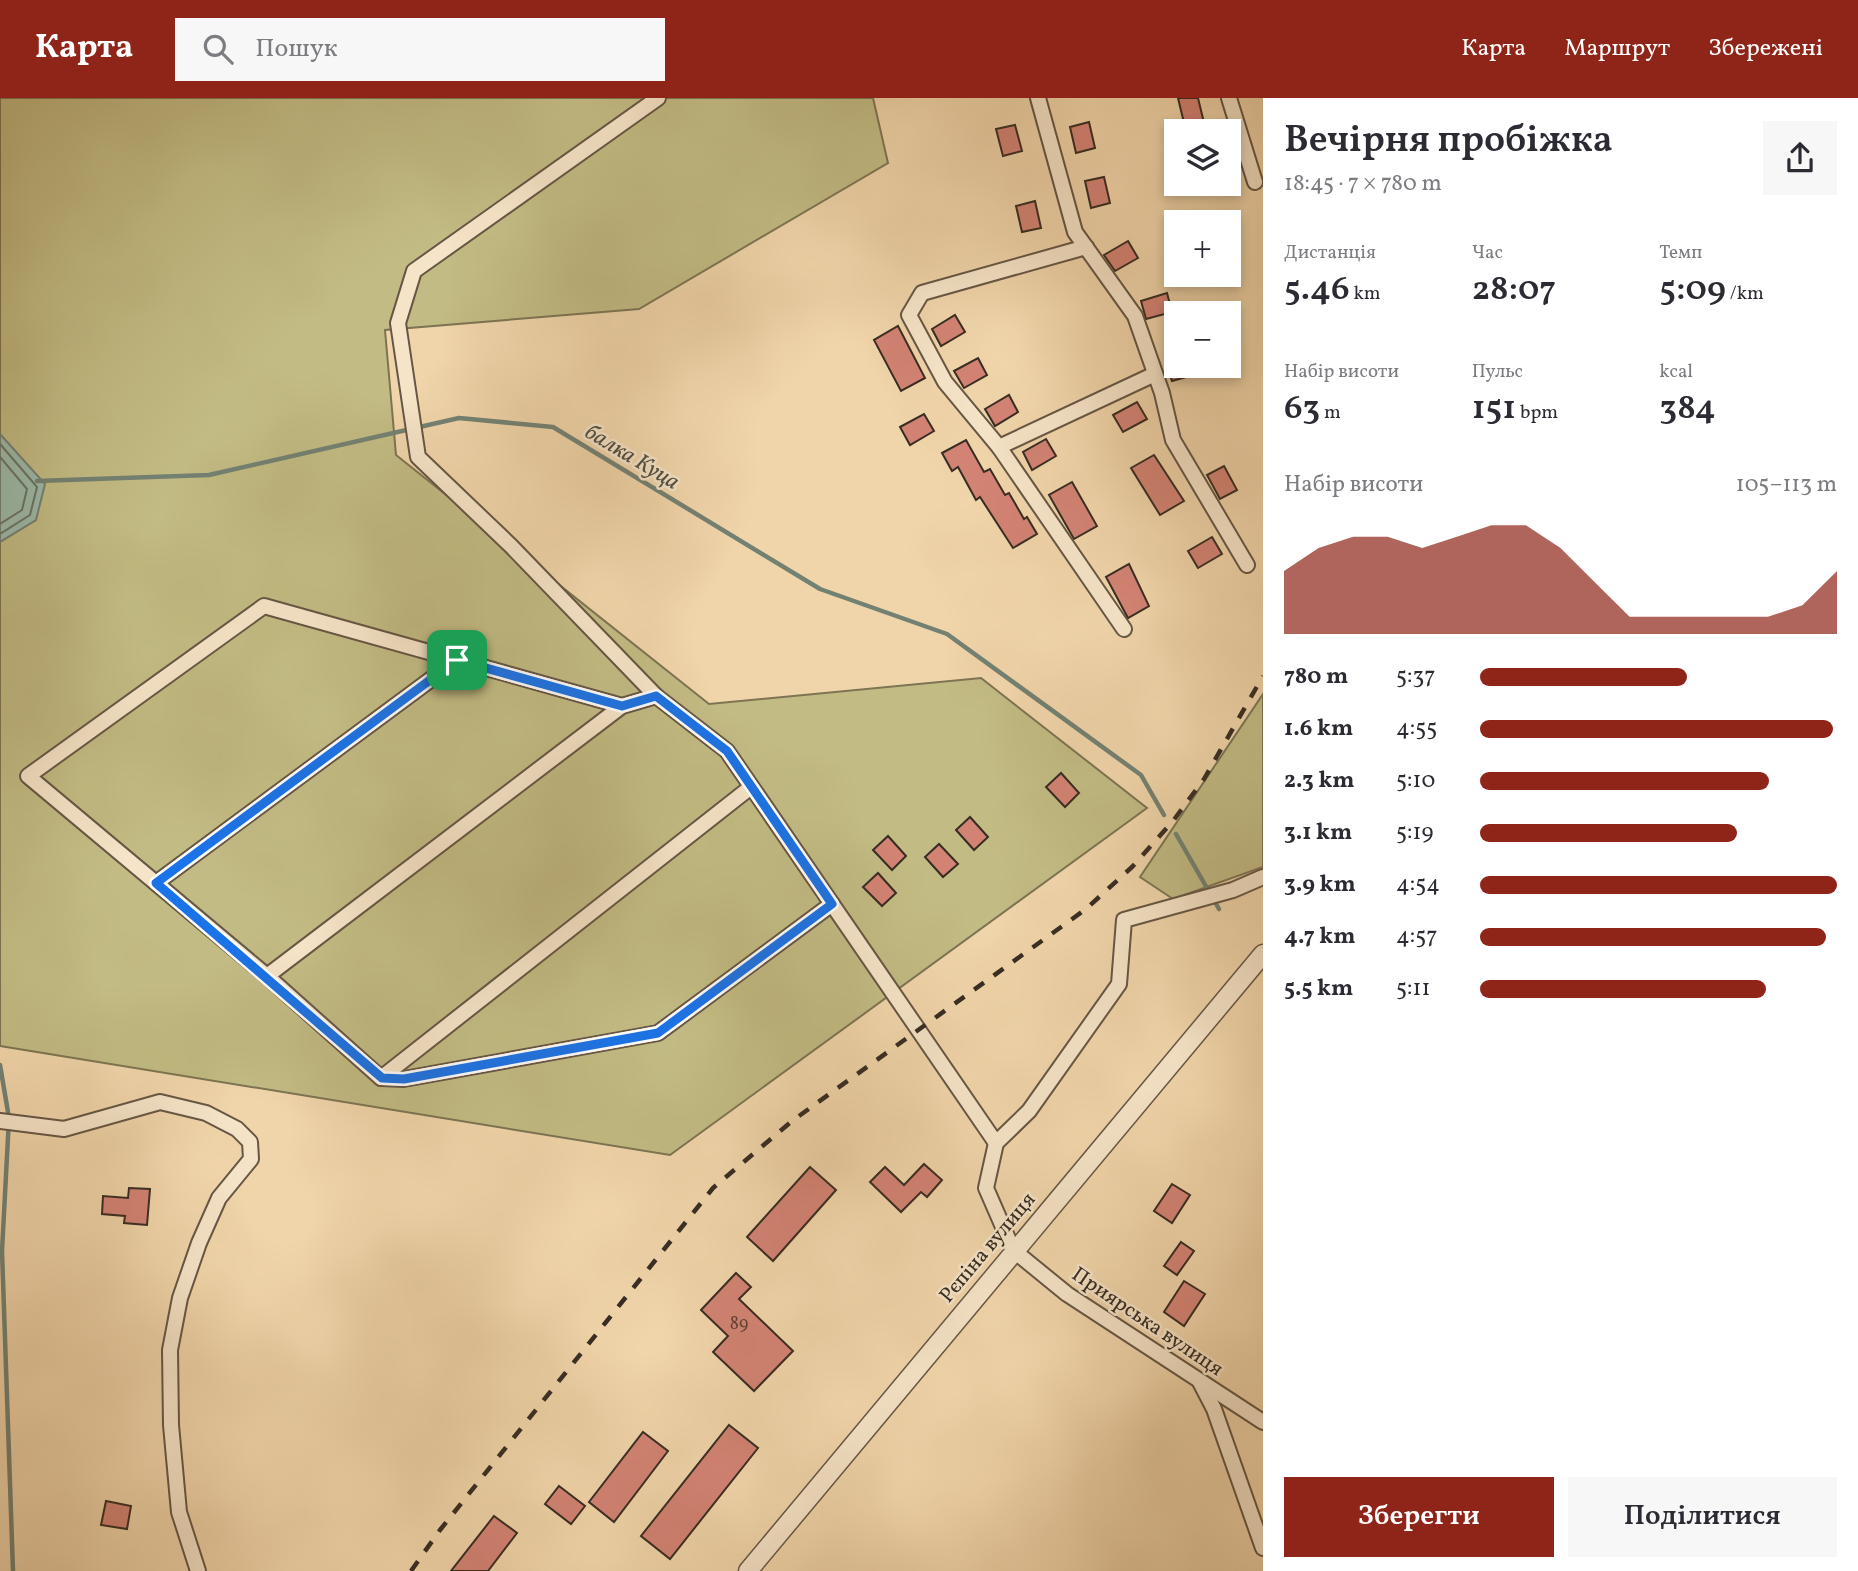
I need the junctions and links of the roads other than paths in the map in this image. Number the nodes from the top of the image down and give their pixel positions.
1 (658, 98) edge
2 (1038, 98) edge
3 (1229, 98) edge
4 (1255, 182) dead end
5 (1086, 247) junction
6 (1155, 374) junction
7 (999, 447) junction
8 (1247, 565) dead end
9 (1124, 629) dead end
10 (457, 660) junction
11 (656, 696) junction
12 (622, 706) junction
13 (751, 787) junction
14 (1263, 877) edge
15 (156, 883) junction
16 (832, 904) junction
17 (1263, 954) edge
18 (267, 976) junction
19 (382, 1078) junction
20 (0, 1121) edge
21 (996, 1143) junction
22 (1013, 1250) junction
23 (1199, 1381) junction
24 (1263, 1422) edge
25 (1263, 1548) edge
26 (198, 1571) edge
27 (748, 1571) edge

1 - 11 street
2 - 5 street
3 - 4 street
5 - 6 street
5 - 7 street
6 - 7 street
6 - 8 street
7 - 9 street
10 - 12 street
10 - 15 street
10 - 15 street
11 - 12 street
11 - 13 street
12 - 18 street
13 - 16 street
13 - 19 street
14 - 21 street
15 - 18 street
16 - 19 street
16 - 21 street
17 - 22 street, Рєпіна вулиця
18 - 19 street
20 - 26 street
21 - 22 street
22 - 23 street, Приярська вулиця
22 - 27 street, Рєпіна вулиця
23 - 24 street, Приярська вулиця
23 - 25 street

